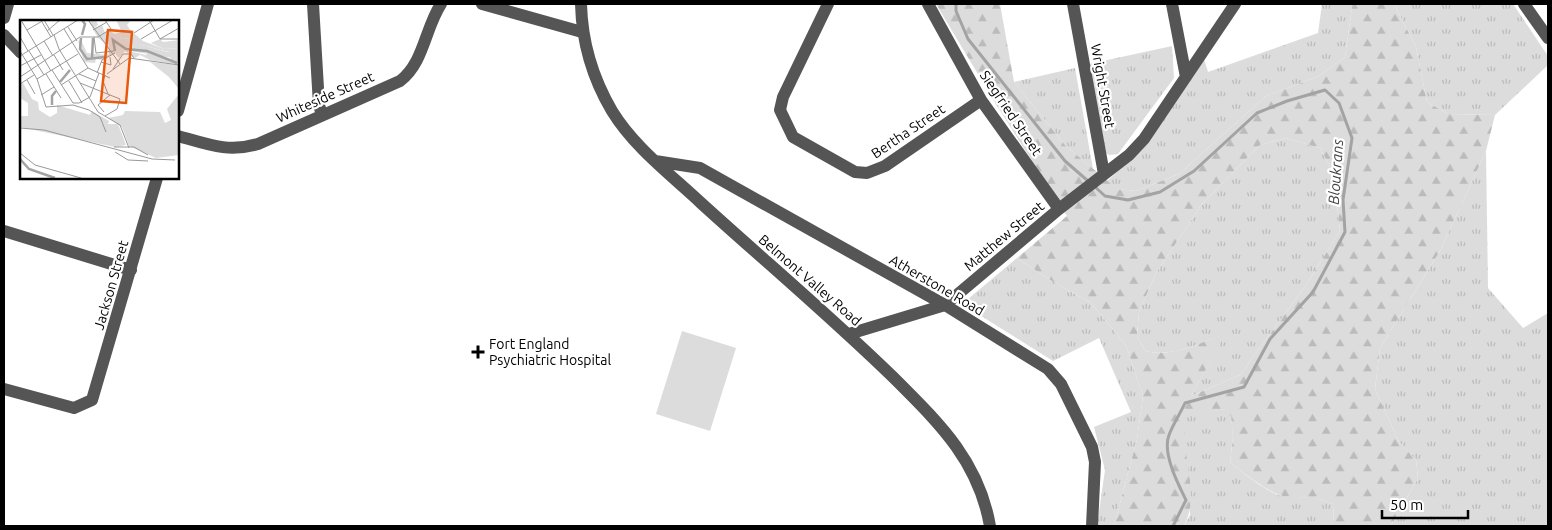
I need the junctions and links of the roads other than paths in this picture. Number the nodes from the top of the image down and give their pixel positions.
1 (8, 4) edge
2 (208, 4) edge
3 (313, 4) edge
4 (441, 4) edge
5 (482, 4) edge
6 (581, 4) edge
7 (828, 4) edge
8 (928, 4) edge
9 (1073, 4) edge
10 (1172, 4) edge
11 (1235, 4) edge
12 (1524, 4) edge
13 (4, 18) edge
14 (582, 32) junction
15 (4, 35) edge
16 (1548, 38) edge
17 (20, 52) edge
18 (1186, 77) junction
19 (981, 100) junction
20 (179, 108) edge
21 (322, 114) junction
22 (179, 136) edge
23 (655, 161) junction
24 (154, 179) edge
25 (1097, 179) junction
26 (1059, 210) junction
27 (4, 231) edge
28 (131, 270) junction
29 (945, 305) junction
30 (849, 334) junction
31 (4, 389) edge
32 (990, 526) edge
33 (1092, 526) edge

1 - 13 street
2 - 20 street
3 - 21 street
4 - 21 street, Whiteside Street
5 - 14 street
6 - 14 street, Belmont Valley Road
7 - 19 street, Bertha Street
8 - 19 street, Siegfried Street
9 - 25 street, Wright Street
10 - 18 street
11 - 18 street, Matthew Street
12 - 16 street
14 - 23 street, Belmont Valley Road
15 - 17 street
18 - 25 street, Matthew Street
19 - 26 street, Siegfried Street
21 - 22 street, Whiteside Street
23 - 29 street, Atherstone Road
23 - 30 street, Belmont Valley Road
24 - 28 street, Jackson Street
25 - 26 street, Matthew Street
26 - 29 street, Matthew Street
27 - 28 street
28 - 31 street, Jackson Street
29 - 30 street, Matthew Street
29 - 33 street, Atherstone Road
30 - 32 street, Belmont Valley Road

